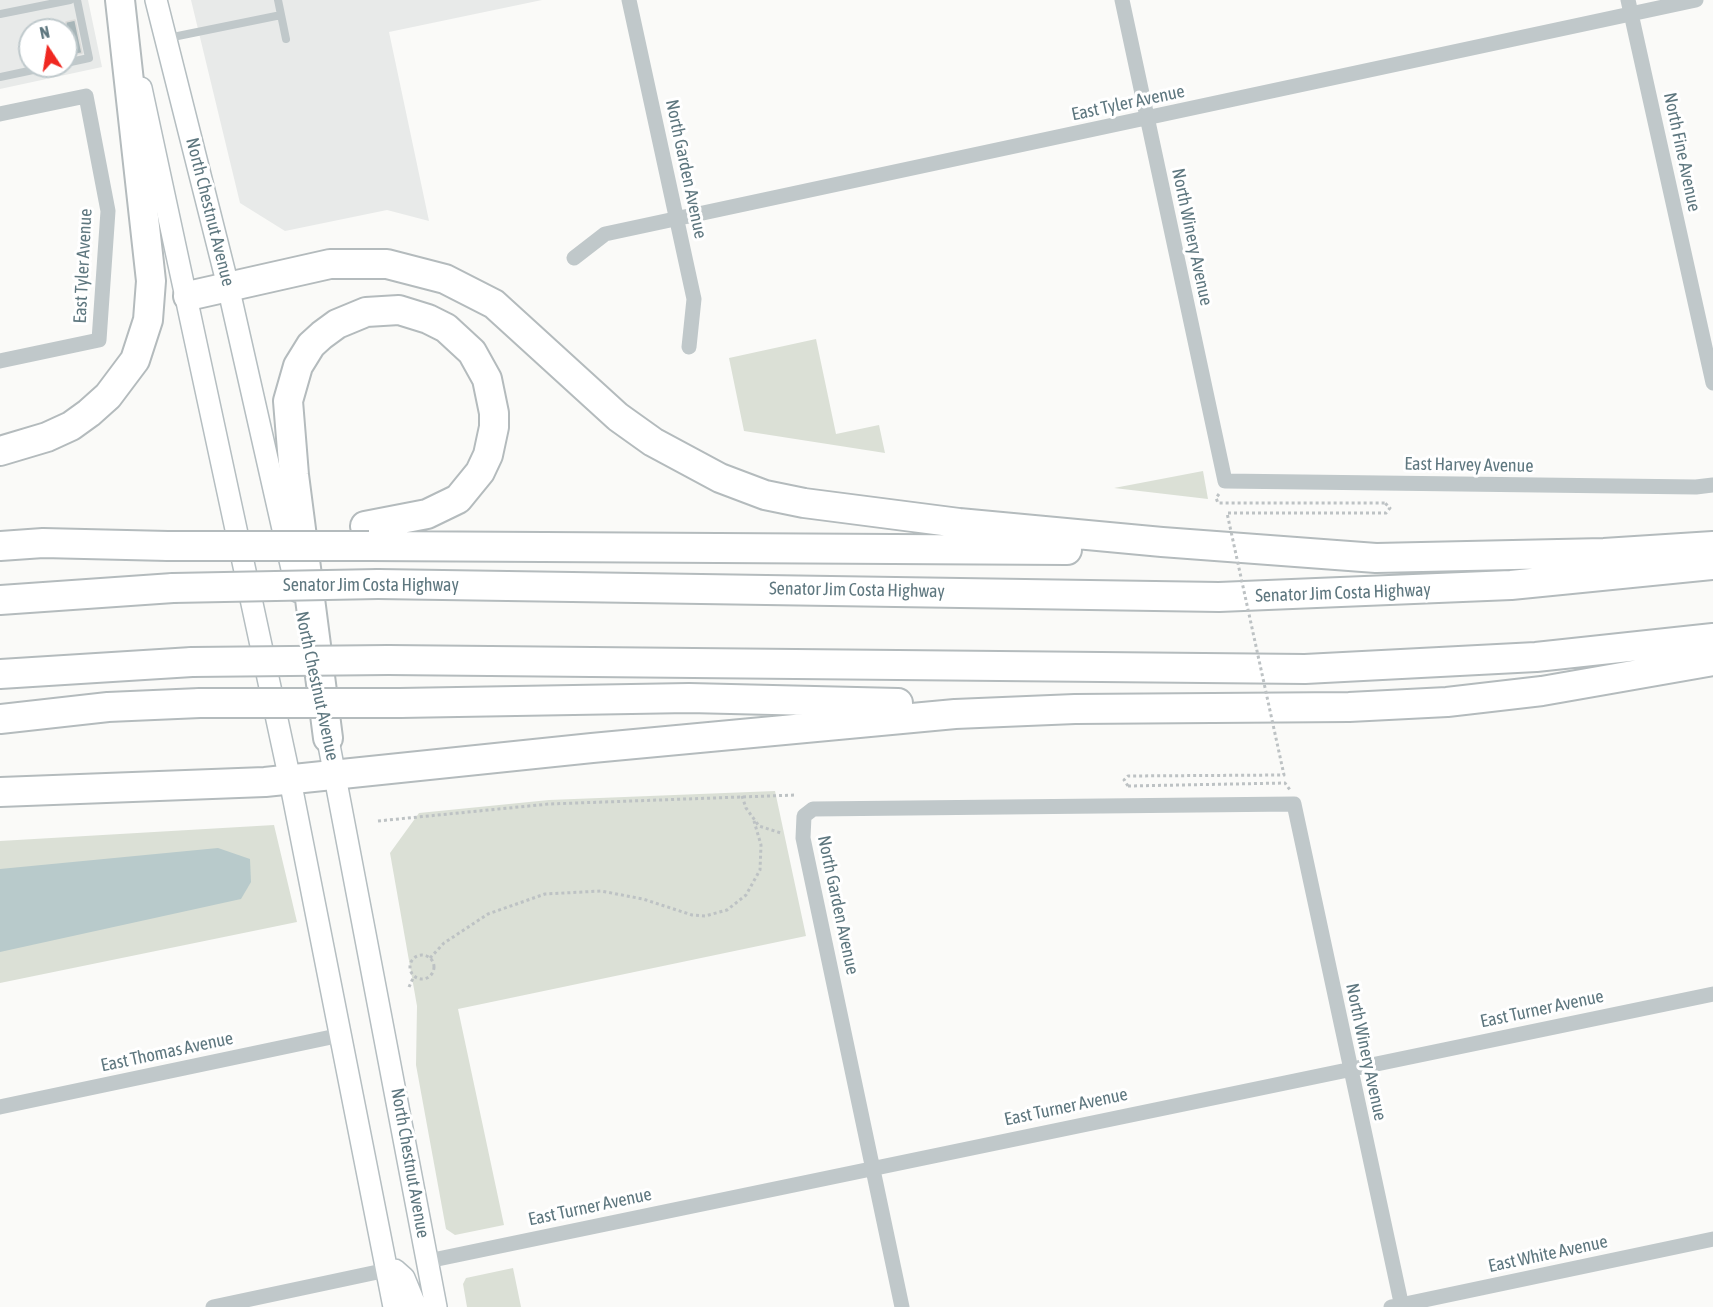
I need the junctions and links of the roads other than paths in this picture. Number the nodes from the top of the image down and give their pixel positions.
1 (70, 0) edge
2 (77, 0) edge
3 (120, 0) edge
4 (156, 0) edge
5 (278, 0) edge
6 (629, 0) edge
7 (1122, 0) edge
8 (1696, 0) edge
9 (1630, 7) edge
10 (0, 14) edge
11 (281, 15) junction
12 (167, 39) junction
13 (286, 39) dead end
14 (78, 60) edge
15 (18, 73) edge
16 (0, 77) edge
17 (0, 114) edge
18 (1147, 119) junction
19 (677, 218) junction
20 (574, 258) dead end
21 (228, 286) junction
22 (188, 296) junction
23 (689, 347) dead end
24 (0, 361) edge
25 (1713, 383) edge
26 (0, 451) edge
27 (1225, 481) joint
28 (1713, 484) edge
29 (367, 536) junction
30 (0, 546) edge
31 (1713, 546) edge
32 (1294, 554) junction
33 (1713, 565) edge
34 (0, 600) edge
35 (1713, 638) edge
36 (1713, 660) edge
37 (0, 674) edge
38 (1075, 709) junction
39 (0, 719) edge
40 (328, 738) junction
41 (336, 774) junction
42 (290, 780) junction
43 (0, 792) edge
44 (1294, 804) joint
45 (1713, 994) edge
46 (341, 1035) junction
47 (1349, 1069) junction
48 (0, 1107) edge
49 (873, 1168) junction
50 (1713, 1239) edge
51 (428, 1261) junction
52 (387, 1270) junction
53 (1398, 1306) edge
54 (213, 1307) edge
55 (394, 1307) edge
56 (416, 1307) edge
57 (436, 1307) edge
58 (902, 1307) edge

1 - 10 lane
2 - 14 lane
3 - 22 main road
3 - 26 highway
4 - 12 main road, North Chestnut Avenue
5 - 11 lane
6 - 19 street, North Garden Avenue
7 - 18 street, North Winery Avenue
8 - 9 street, East Tyler Avenue
9 - 18 street, East Tyler Avenue
9 - 25 street, North Fine Avenue
11 - 12 lane
11 - 13 lane
12 - 21 main road, North Chestnut Avenue
15 - 16 lane
17 - 24 street, East Tyler Avenue
18 - 19 street, East Tyler Avenue
18 - 27 street, North Winery Avenue
19 - 20 street, East Tyler Avenue
19 - 23 street, North Garden Avenue
21 - 22 highway
21 - 32 highway
21 - 40 main road, North Chestnut Avenue
22 - 42 main road
27 - 28 street, East Harvey Avenue
29 - 30 highway, bridge
29 - 32 highway
29 - 40 highway
31 - 32 highway
33 - 34 highway, Senator Jim Costa Highway, bridge
35 - 37 highway, bridge
36 - 38 highway
38 - 39 highway, bridge
38 - 41 highway
40 - 41 main road, North Chestnut Avenue
41 - 42 highway
41 - 51 main road, North Chestnut Avenue
42 - 43 highway
42 - 46 main road
44 - 47 street, North Winery Avenue
44 - 49 street, North Garden Avenue
45 - 47 street, East Turner Avenue
46 - 48 street, East Thomas Avenue
46 - 52 main road
47 - 49 street, East Turner Avenue
47 - 53 street, North Winery Avenue
49 - 51 street, East Turner Avenue
49 - 58 street, North Garden Avenue
50 - 53 street, East White Avenue
51 - 57 main road, North Chestnut Avenue
52 - 54 street
52 - 55 main road
52 - 56 main road

